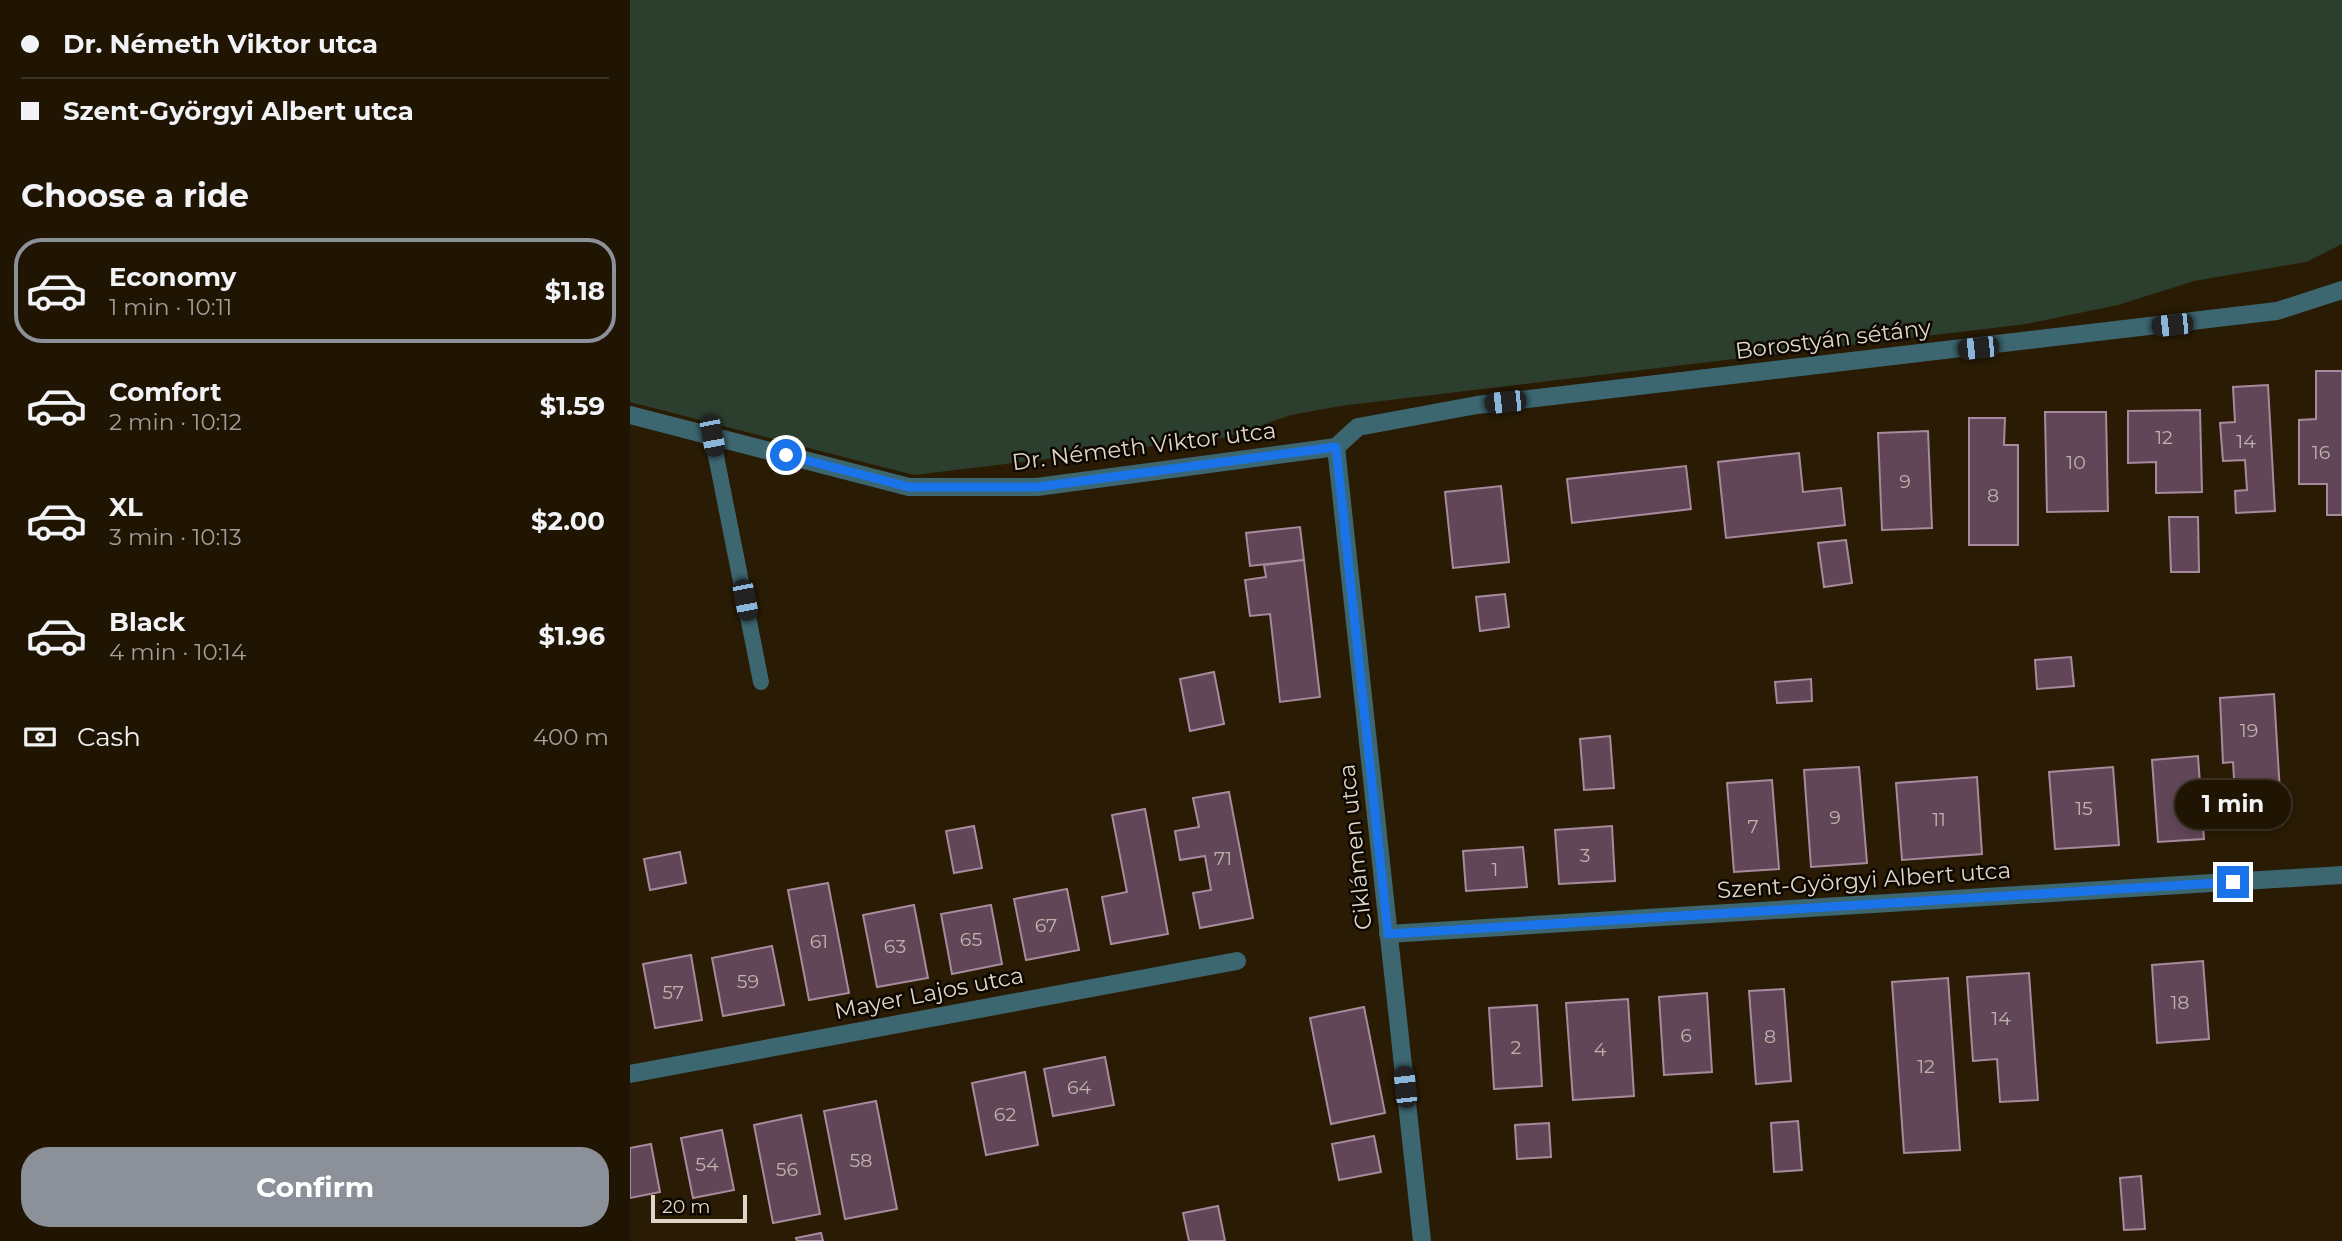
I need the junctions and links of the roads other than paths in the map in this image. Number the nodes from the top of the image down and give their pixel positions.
1 (2342, 290) edge
2 (630, 415) edge
3 (712, 436) junction
4 (1336, 447) junction
5 (761, 682) dead end
6 (2342, 875) edge
7 (1388, 934) junction
8 (1237, 961) dead end
9 (630, 1074) edge
10 (1422, 1241) edge

1 - 4 street, Borostyán sétány
2 - 3 street, Dr. Németh Viktor utca
3 - 4 street, Dr. Németh Viktor utca
3 - 5 lane
4 - 7 street, Ciklámen utca
6 - 7 street, Szent-Györgyi Albert utca
7 - 10 street, Ciklámen utca
8 - 9 street, Mayer Lajos utca

